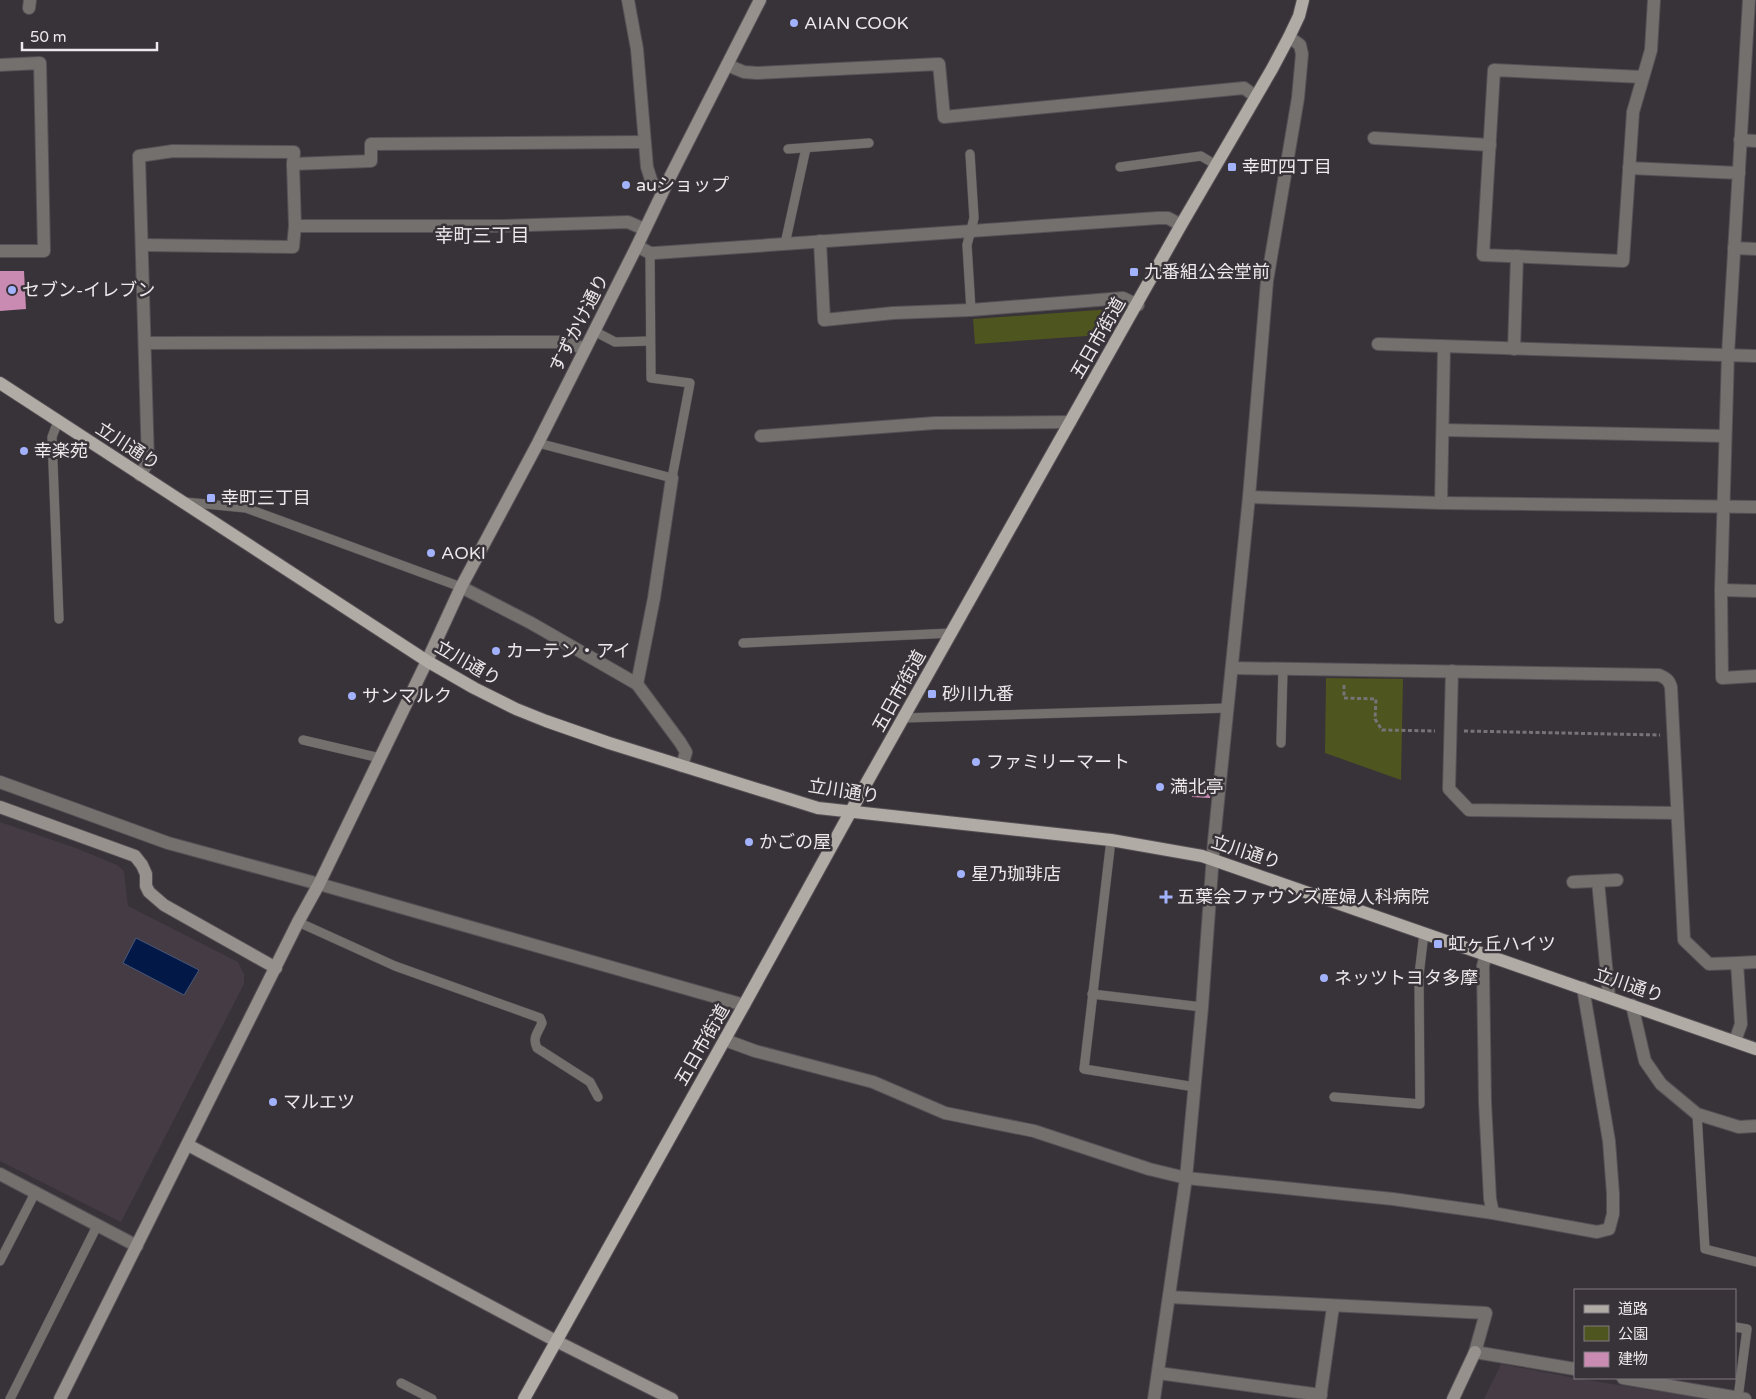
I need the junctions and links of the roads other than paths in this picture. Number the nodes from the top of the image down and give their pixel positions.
1 (628, 0) edge
2 (760, 0) edge
3 (1304, 0) edge
4 (1654, 0) edge
5 (1749, 0) edge
6 (1289, 37) junction
7 (0, 64) edge
8 (727, 65) junction
9 (1644, 77) junction
10 (1255, 96) junction
11 (1374, 138) dead end
12 (1740, 140) junction
13 (1756, 141) edge
14 (644, 142) junction
15 (869, 143) dead end
16 (1490, 145) junction
17 (806, 148) junction
18 (788, 149) dead end
19 (970, 154) dead end
20 (293, 164) junction
21 (1216, 165) junction
22 (1120, 167) dead end
23 (1629, 168) junction
24 (1739, 173) junction
25 (664, 189) junction
26 (1182, 225) junction
27 (295, 226) junction
28 (644, 229) junction
29 (970, 230) junction
30 (820, 242) junction
31 (785, 244) junction
32 (142, 245) junction
33 (637, 246) junction
34 (1734, 248) junction
35 (1756, 249) edge
36 (0, 251) edge
37 (650, 253) junction
38 (1517, 256) junction
39 (1138, 305) junction
40 (971, 310) junction
41 (594, 331) junction
42 (650, 341) junction
43 (145, 344) junction
44 (1378, 344) dead end
45 (1444, 347) junction
46 (584, 349) junction
47 (1514, 349) junction
48 (1728, 354) junction
49 (1756, 356) edge
50 (0, 383) edge
51 (58, 421) junction
52 (1070, 422) junction
53 (1443, 430) junction
54 (761, 436) dead end
55 (1726, 436) junction
56 (538, 442) junction
57 (140, 475) junction
58 (672, 478) junction
59 (1249, 497) junction
60 (181, 501) junction
61 (1441, 503) junction
62 (1723, 506) junction
63 (1756, 507) edge
64 (461, 587) junction
65 (1721, 590) junction
66 (1756, 591) edge
67 (58, 619) dead end
68 (952, 633) junction
69 (744, 643) dead end
70 (428, 661) junction
71 (1232, 668) junction
72 (1283, 669) junction
73 (1452, 671) junction
74 (1756, 676) edge
75 (637, 684) junction
76 (1228, 708) junction
77 (903, 718) junction
78 (303, 740) dead end
79 (1281, 742) dead end
80 (380, 758) junction
81 (682, 766) junction
82 (0, 782) edge
83 (0, 807) edge
84 (851, 812) junction
85 (1677, 813) junction
86 (1111, 840) junction
87 (1212, 859) junction
88 (1598, 880) junction
89 (1617, 880) dead end
90 (1573, 882) dead end
91 (319, 884) junction
92 (298, 922) junction
93 (1424, 933) junction
94 (1486, 955) junction
95 (1756, 962) edge
96 (1737, 963) junction
97 (276, 968) junction
98 (1583, 988) junction
99 (1092, 994) junction
100 (1609, 997) junction
101 (744, 1005) junction
102 (1632, 1005) junction
103 (1202, 1007) junction
104 (725, 1040) junction
105 (1735, 1041) junction
106 (1756, 1049) edge
107 (1195, 1087) junction
108 (598, 1096) dead end
109 (1334, 1097) dead end
110 (1698, 1114) junction
111 (1756, 1126) edge
112 (188, 1145) junction
113 (0, 1174) edge
114 (1186, 1178) junction
115 (35, 1193) junction
116 (1493, 1214) junction
117 (97, 1226) junction
118 (137, 1246) junction
119 (0, 1261) edge
120 (1756, 1262) edge
121 (1169, 1297) junction
122 (1333, 1307) junction
123 (1736, 1327) edge
124 (556, 1341) junction
125 (1475, 1352) junction
126 (1574, 1369) edge
127 (1158, 1373) junction
128 (1634, 1379) edge
129 (1669, 1382) edge
130 (401, 1383) dead end
131 (1320, 1397) edge
132 (1742, 1398) edge
133 (10, 1399) edge
134 (60, 1399) edge
135 (432, 1399) edge
136 (524, 1399) edge
137 (672, 1399) edge
138 (1154, 1399) edge
139 (1453, 1399) edge

1 - 14 street
2 - 8 street, すずかけ通り
3 - 6 main road, 五日市街道
4 - 9 street
5 - 12 street
6 - 10 main road, 五日市街道
6 - 59 street
7 - 36 street
8 - 10 street
8 - 25 street, すずかけ通り
9 - 16 street
9 - 23 street
10 - 21 main road, 五日市街道
11 - 16 street
12 - 13 street
12 - 24 street
14 - 20 street
14 - 25 street
15 - 17 lane
16 - 38 street
17 - 18 lane
17 - 31 lane
19 - 29 lane
20 - 27 street
20 - 32 street
21 - 22 lane
21 - 26 main road, 五日市街道
23 - 24 street
23 - 38 street
24 - 34 street
25 - 28 street, すずかけ通り
26 - 29 street
26 - 39 main road, 五日市街道
27 - 28 street
27 - 32 street
28 - 33 street, すずかけ通り
29 - 30 street
29 - 40 lane
30 - 31 street
30 - 40 street
31 - 37 street
32 - 43 street
33 - 37 street
33 - 41 street, すずかけ通り
34 - 35 street
34 - 48 street
37 - 42 lane
38 - 47 street
39 - 40 street
39 - 52 main road, 五日市街道
41 - 42 lane
41 - 46 street, すずかけ通り
42 - 58 lane
43 - 46 street
43 - 57 street
44 - 45 street
45 - 47 street
45 - 53 street
46 - 56 street, すずかけ通り
47 - 48 street
48 - 49 street
48 - 55 street
50 - 51 main road, 立川通り
51 - 57 main road, 立川通り
51 - 67 lane
52 - 54 street
52 - 68 main road, 五日市街道
53 - 55 street
53 - 61 street
55 - 62 street
56 - 58 lane
56 - 64 street, すずかけ通り
57 - 60 main road, 立川通り
58 - 75 street
59 - 61 street
59 - 71 street
60 - 64 lane
60 - 70 main road, 立川通り
61 - 62 street
62 - 63 street
62 - 65 street
64 - 70 street, すずかけ通り
64 - 75 street
65 - 66 street
65 - 74 street
68 - 69 lane
68 - 77 main road, 五日市街道
70 - 80 street, すずかけ通り
70 - 81 main road, 立川通り
71 - 72 street
71 - 76 street
72 - 73 street
72 - 79 lane
73 - 85 street
73 - 85 street
75 - 81 street
76 - 77 lane
76 - 87 street
77 - 84 main road, 五日市街道
78 - 80 lane
80 - 91 street, すずかけ通り
81 - 84 main road, 立川通り
82 - 91 street
83 - 97 street
84 - 86 main road, 立川通り
84 - 101 main road, 五日市街道
85 - 96 street
86 - 87 main road, 立川通り
86 - 99 lane
87 - 93 main road, 立川通り
87 - 103 street
88 - 89 street
88 - 90 street
88 - 100 street
91 - 92 street, すずかけ通り
91 - 101 street
92 - 97 street, すずかけ通り
92 - 108 lane
93 - 94 main road, 立川通り
93 - 109 lane
94 - 98 main road, 立川通り
94 - 116 street
95 - 96 street
96 - 105 street
97 - 112 street, すずかけ通り
98 - 100 main road, 立川通り
98 - 116 street
99 - 103 lane
99 - 107 lane
100 - 102 main road, 立川通り
101 - 104 main road, 五日市街道
102 - 105 main road, 立川通り
102 - 110 street
103 - 107 street
104 - 114 street
104 - 124 main road, 五日市街道
105 - 106 main road, 立川通り
107 - 114 street
110 - 111 street
110 - 120 lane
112 - 118 street, すずかけ通り
112 - 124 street
113 - 115 street
114 - 116 street
114 - 121 street
115 - 117 street
115 - 119 lane
117 - 118 street
117 - 133 lane
118 - 134 street, すずかけ通り
121 - 122 street
121 - 127 street
122 - 125 street
122 - 131 street
123 - 132 lane
124 - 136 main road, 五日市街道
124 - 137 street
125 - 126 street
125 - 139 street
127 - 131 street
127 - 138 street
128 - 129 street
129 - 132 street
130 - 135 lane

